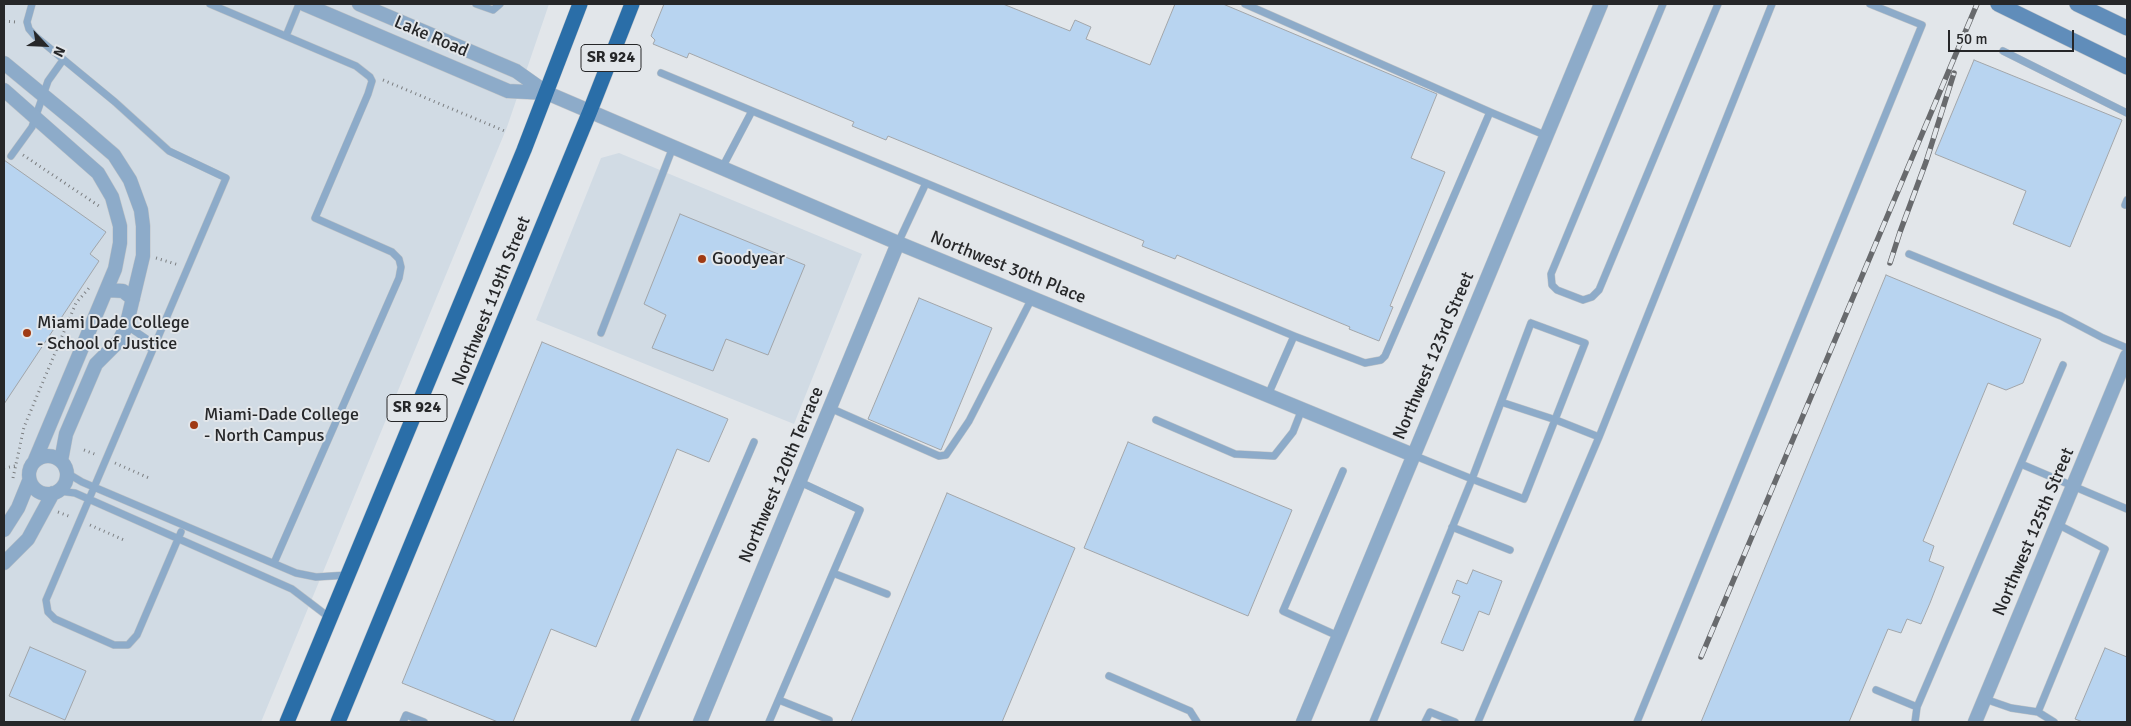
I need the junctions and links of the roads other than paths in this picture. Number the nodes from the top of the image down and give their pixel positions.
1 (32, 4) edge
2 (210, 4) edge
3 (299, 4) edge
4 (304, 4) edge
5 (359, 4) edge
6 (476, 4) edge
7 (500, 4) edge
8 (580, 4) edge
9 (632, 4) edge
10 (1245, 4) edge
11 (1601, 4) edge
12 (1664, 4) edge
13 (1718, 4) edge
14 (1772, 4) edge
15 (1870, 4) edge
16 (1998, 4) edge
17 (2077, 4) edge
18 (2127, 28) edge
19 (286, 36) junction
20 (2003, 52) dead end
21 (63, 60) junction
22 (4, 64) edge
23 (2127, 67) edge
24 (661, 73) dead end
25 (4, 90) edge
26 (547, 93) junction
27 (43, 96) junction
28 (590, 111) junction
29 (752, 111) junction
30 (1490, 112) junction
31 (2127, 113) edge
32 (36, 118) junction
33 (1546, 136) junction
34 (674, 147) junction
35 (11, 156) dead end
36 (722, 168) junction
37 (926, 183) junction
38 (2127, 200) edge
39 (2127, 205) edge
40 (898, 243) junction
41 (1910, 254) dead end
42 (107, 290) junction
43 (1032, 298) junction
44 (133, 299) junction
45 (126, 325) junction
46 (601, 333) dead end
47 (1294, 336) junction
48 (117, 343) junction
49 (154, 348) junction
50 (2127, 348) edge
51 (2127, 356) edge
52 (2063, 364) dead end
53 (1268, 395) junction
54 (1501, 402) junction
55 (830, 408) junction
56 (1302, 409) junction
57 (1156, 420) dead end
58 (1556, 420) junction
59 (1598, 437) junction
60 (754, 442) dead end
61 (1413, 455) junction
62 (35, 460) junction
63 (2021, 464) junction
64 (64, 467) junction
65 (1343, 470) dead end
66 (29, 480) junction
67 (1472, 480) junction
68 (800, 482) junction
69 (2073, 486) junction
70 (94, 487) junction
71 (56, 492) junction
72 (89, 500) junction
73 (2127, 509) edge
74 (2057, 524) junction
75 (1452, 527) junction
76 (4, 530) edge
77 (181, 532) dead end
78 (178, 539) junction
79 (1510, 550) dead end
80 (4, 563) edge
81 (274, 563) junction
82 (833, 573) junction
83 (348, 575) junction
84 (887, 594) dead end
85 (331, 618) junction
86 (1338, 636) junction
87 (1109, 676) dead end
88 (1876, 690) dead end
89 (1984, 699) junction
90 (779, 700) junction
91 (1917, 707) junction
92 (2038, 712) junction
93 (829, 720) dead end
94 (702, 721) edge
95 (287, 722) edge
96 (338, 722) edge
97 (402, 722) edge
98 (424, 722) edge
99 (634, 722) edge
100 (769, 722) edge
101 (1198, 722) edge
102 (1303, 722) edge
103 (1373, 722) edge
104 (1425, 722) edge
105 (1455, 722) edge
106 (1478, 722) edge
107 (1638, 722) edge
108 (1915, 722) edge
109 (1975, 722) edge
110 (2054, 722) edge

1 - 21 lane
2 - 19 lane
3 - 19 lane
4 - 26 street, Lake Road
5 - 26 street, Lake Road
6 - 7 lane
8 - 26 highway, Northwest 119th Street / SR 924
9 - 28 highway, Northwest 119th Street / SR 924
10 - 30 lane
11 - 33 street, Northwest 123rd Street
12 - 13 lane
14 - 59 lane
15 - 107 lane
16 - 23 main road
17 - 18 main road
19 - 81 lane
20 - 31 lane
21 - 27 lane
21 - 49 lane
22 - 27 street
24 - 29 lane
25 - 32 street
26 - 28 street, Lake Road
26 - 83 highway, Northwest 119th Street / SR 924
27 - 32 lane
27 - 44 street
28 - 34 street, Northwest 30th Place
28 - 96 highway, Northwest 119th Street / SR 924
29 - 36 lane
29 - 37 lane
30 - 33 lane
30 - 47 lane
32 - 35 lane
32 - 42 street
33 - 61 street, Northwest 123rd Street
34 - 36 street, Northwest 30th Place
34 - 46 lane
36 - 40 street, Northwest 30th Place
37 - 40 lane
37 - 47 lane
38 - 39 lane
40 - 43 street, Northwest 30th Place
40 - 55 street, Northwest 120th Terrace
41 - 50 lane
42 - 44 street
42 - 62 street
43 - 53 street, Northwest 30th Place
43 - 55 lane
44 - 45 street
45 - 48 street
45 - 49 lane
47 - 53 lane
48 - 49 lane
48 - 64 street
49 - 70 lane
51 - 69 street, Northwest 125th Street
52 - 63 lane
53 - 56 street, Northwest 30th Place
54 - 58 lane
54 - 58 lane
54 - 67 lane
55 - 68 street, Northwest 120th Terrace
56 - 57 lane
56 - 61 street, Northwest 30th Place
58 - 59 lane
58 - 67 lane
59 - 106 lane
60 - 99 lane
61 - 67 lane
61 - 86 street, Northwest 123rd Street
62 - 64 street
62 - 66 street
63 - 69 lane
63 - 91 lane
64 - 70 lane
64 - 71 street
65 - 86 lane
66 - 71 street
66 - 76 street
67 - 75 lane
68 - 82 lane
68 - 94 street, Northwest 120th Terrace
69 - 73 lane
69 - 74 street, Northwest 125th Street
70 - 72 lane
70 - 81 lane
71 - 72 lane
71 - 80 street
72 - 78 lane
72 - 78 lane
74 - 89 street, Northwest 125th Street
74 - 92 lane
75 - 79 lane
75 - 103 lane
77 - 78 lane
78 - 85 lane
81 - 83 lane
82 - 84 lane
82 - 90 lane
83 - 85 highway, Northwest 119th Street / SR 924
85 - 95 highway, Northwest 119th Street / SR 924
86 - 102 street, Northwest 123rd Street
87 - 101 lane
88 - 91 lane
89 - 92 lane
89 - 109 street, Northwest 125th Street
90 - 93 lane
90 - 100 lane
91 - 108 lane
92 - 110 lane
97 - 98 lane
104 - 105 lane

